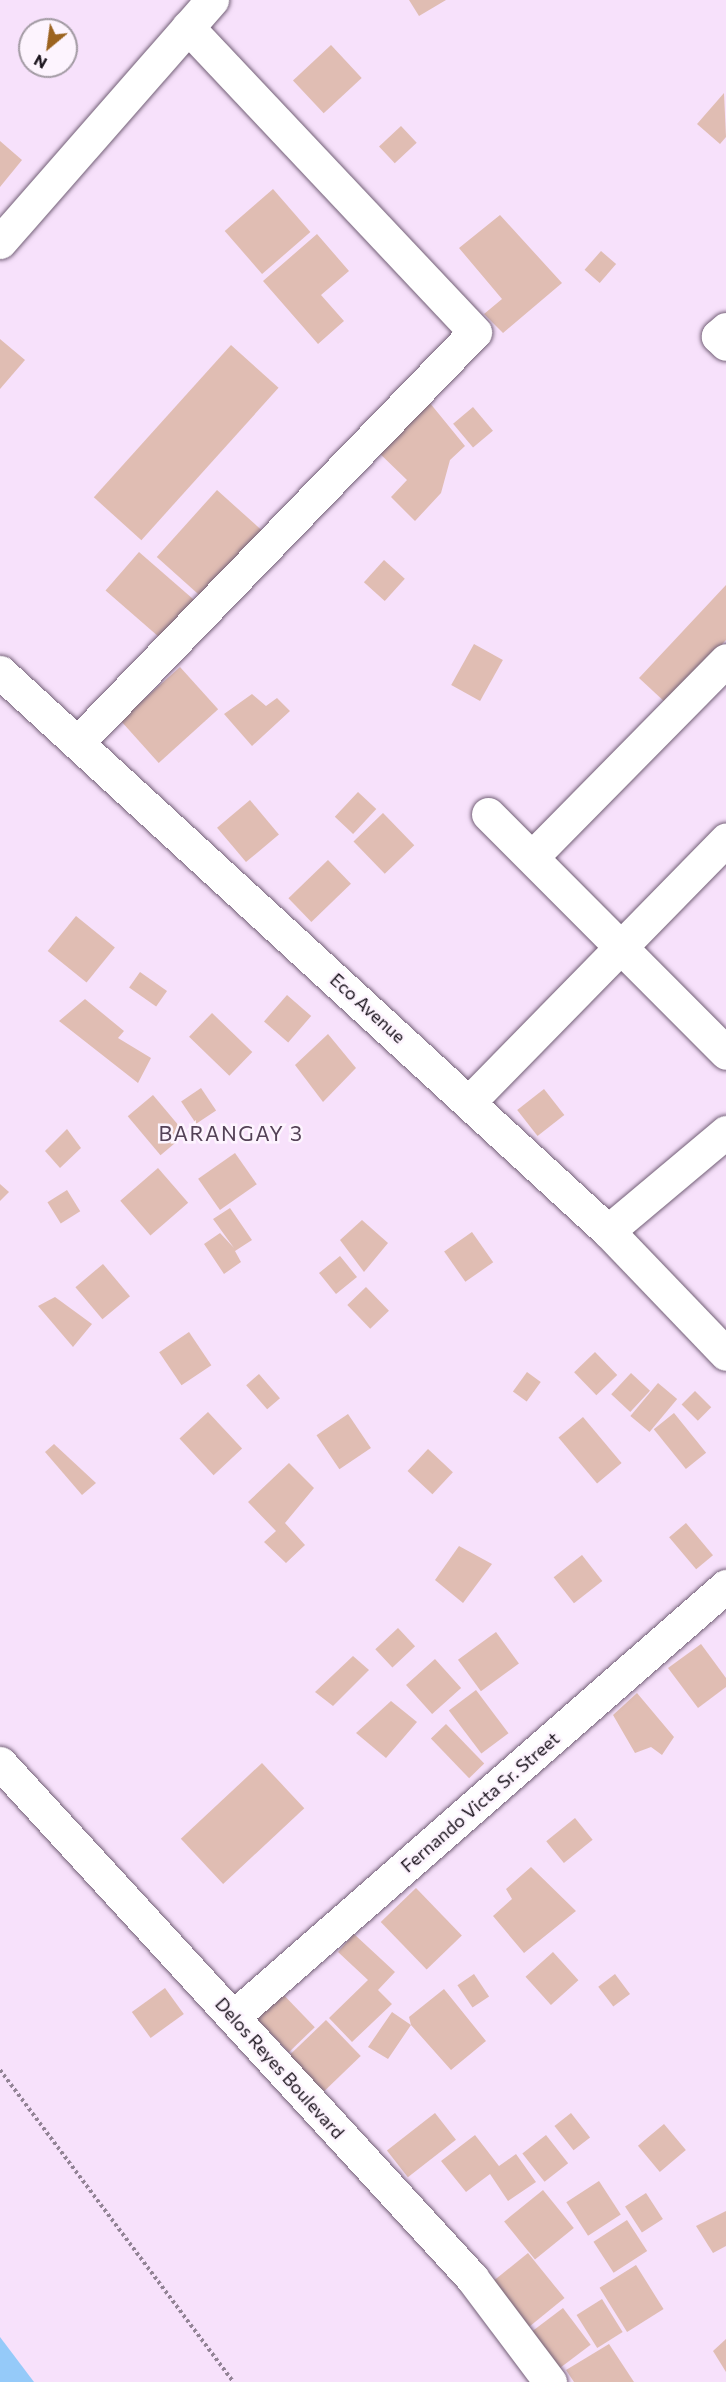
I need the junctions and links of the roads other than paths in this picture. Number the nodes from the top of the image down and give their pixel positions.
1 (212, 0) edge
2 (188, 27) junction
3 (0, 242) edge
4 (726, 328) edge
5 (726, 344) edge
6 (726, 660) edge
7 (0, 672) edge
8 (79, 741) junction
9 (488, 814) dead end
10 (726, 840) edge
11 (533, 856) junction
12 (622, 945) junction
13 (726, 1053) edge
14 (470, 1101) junction
15 (726, 1132) edge
16 (608, 1231) junction
17 (726, 1354) edge
18 (726, 1587) edge
19 (0, 1763) edge
20 (233, 2017) junction
21 (550, 2382) edge

1 - 2 street
2 - 3 street
2 - 8 street
4 - 5 street
6 - 11 street
7 - 8 street, Eco Avenue
8 - 14 street, Eco Avenue
9 - 11 street
10 - 12 street
11 - 12 street
12 - 13 street
12 - 14 street
14 - 16 street, Eco Avenue
15 - 16 street
16 - 17 street, Eco Avenue
18 - 20 street, Fernando Victa Sr. Street
19 - 20 street, Delos Reyes Boulevard
20 - 21 street, Delos Reyes Boulevard

